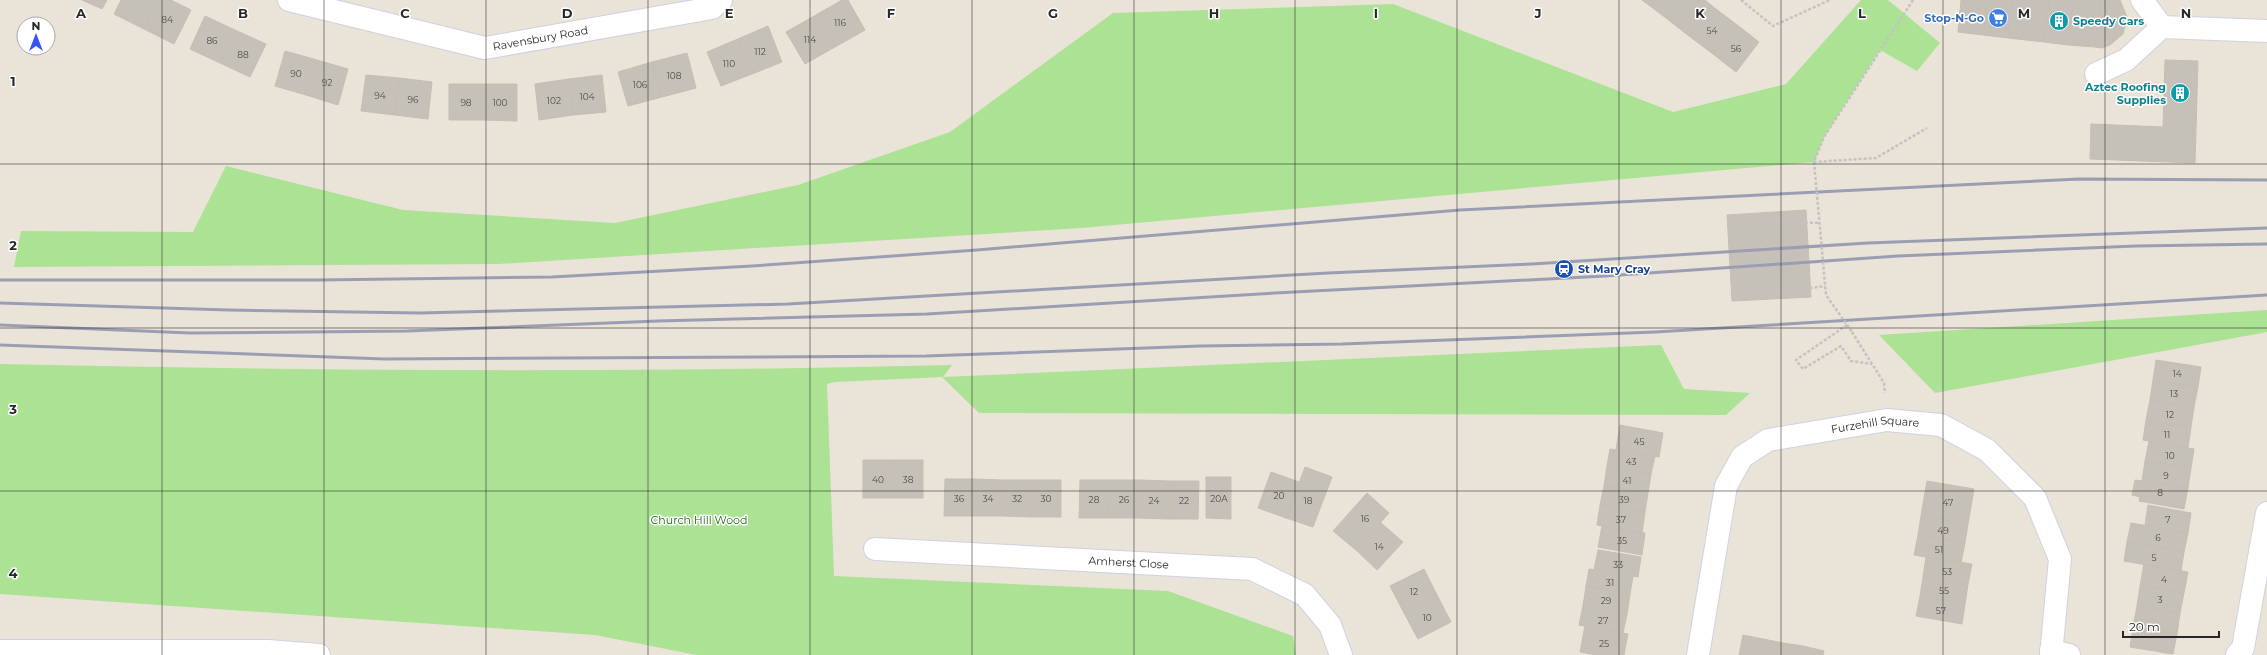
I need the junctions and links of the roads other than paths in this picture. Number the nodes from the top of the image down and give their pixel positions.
1 (289, 0) edge
2 (721, 0) edge
3 (2142, 0) edge
4 (2162, 27) junction
5 (2267, 31) edge
6 (2096, 74) dead end
7 (2267, 513) edge
8 (875, 549) dead end
9 (0, 651) edge
10 (2057, 654) edge
11 (319, 655) edge
12 (1341, 655) edge
13 (1698, 655) edge
14 (2237, 655) edge

1 - 2 street, Ravensbury Road
3 - 4 street
4 - 5 street
4 - 6 street
7 - 14 street
8 - 12 street, Amherst Close
9 - 11 street
10 - 13 street, Furzehill Square

